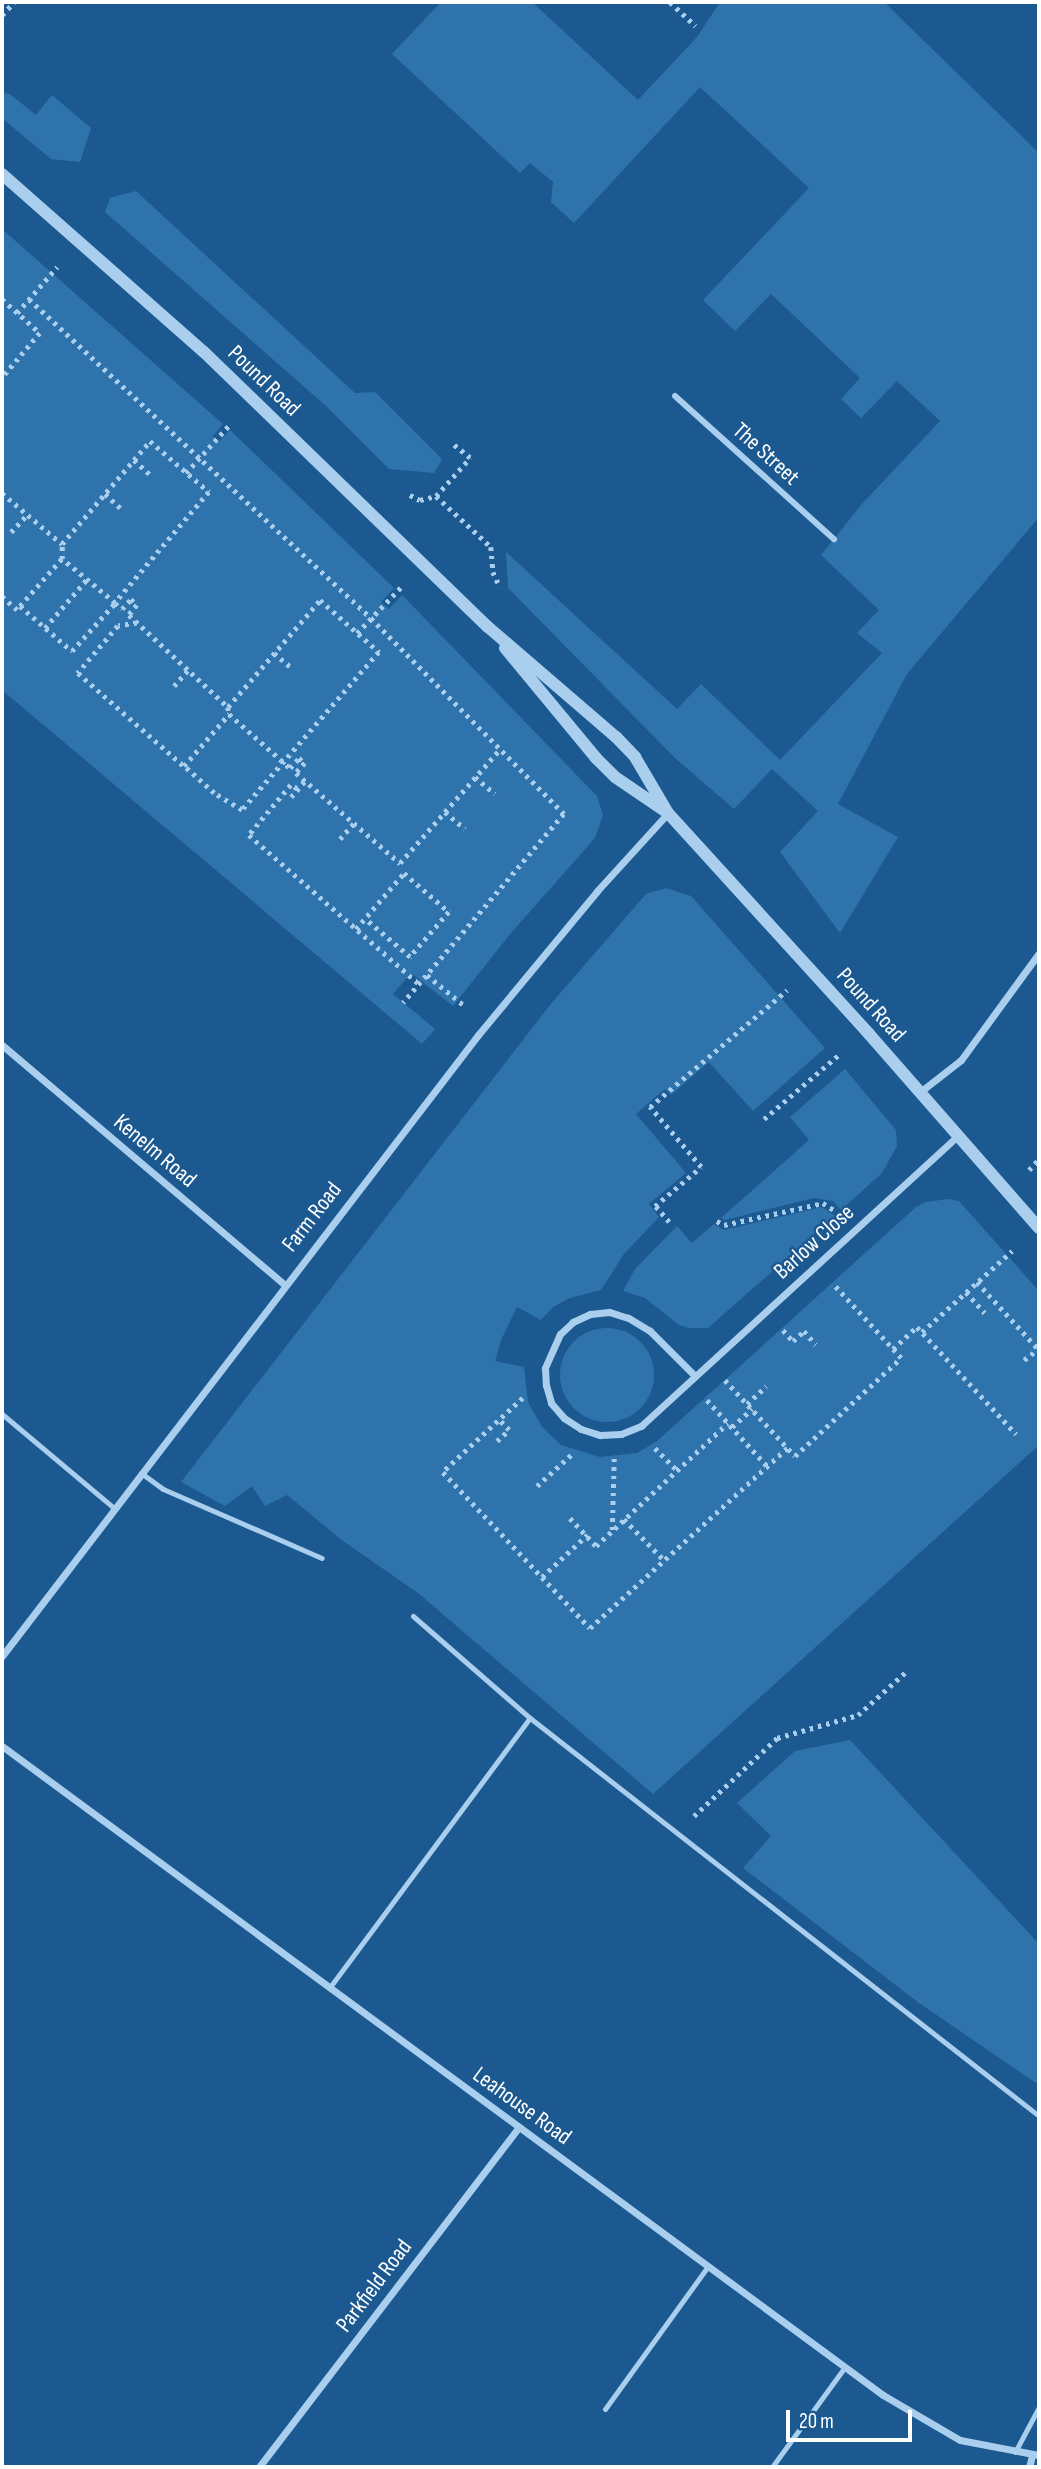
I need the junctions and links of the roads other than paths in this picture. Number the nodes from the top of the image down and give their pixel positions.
1 (2, 174) edge
2 (675, 396) dead end
3 (834, 539) dead end
4 (488, 627) junction
5 (668, 813) junction
6 (1039, 953) edge
7 (2, 1045) edge
8 (920, 1092) junction
9 (958, 1136) junction
10 (1039, 1228) edge
11 (284, 1284) junction
12 (695, 1376) junction
13 (2, 1414) edge
14 (141, 1473) junction
15 (114, 1508) junction
16 (322, 1558) dead end
17 (414, 1616) dead end
18 (2, 1656) edge
19 (530, 1718) junction
20 (2, 1746) edge
21 (330, 1987) junction
22 (1039, 2116) edge
23 (519, 2127) junction
24 (708, 2266) junction
25 (845, 2367) junction
26 (1039, 2407) edge
27 (605, 2409) dead end
28 (1015, 2452) junction
29 (1036, 2456) edge
30 (259, 2467) edge
31 (772, 2467) edge
32 (1029, 2467) edge

1 - 4 street, Pound Road
2 - 3 street, The Street
4 - 5 street, Pound Road
4 - 5 street, Pound Road
5 - 8 street, Pound Road
5 - 11 street, Farm Road
6 - 8 street
7 - 11 street, Kenelm Road
8 - 9 street, Pound Road
9 - 10 street, Pound Road
9 - 12 street, Barlow Close
11 - 14 street, Farm Road
12 - 12 street, Barlow Close
13 - 15 lane
14 - 15 street, Farm Road
14 - 16 lane
15 - 18 street, Farm Road
17 - 19 lane
19 - 21 lane
19 - 22 lane
20 - 21 street, Leahouse Road
21 - 23 street, Leahouse Road
23 - 24 street, Leahouse Road
23 - 30 street, Parkfield Road
24 - 25 street, Leahouse Road
24 - 27 lane
25 - 28 street, Leahouse Road
25 - 31 lane
26 - 28 lane
28 - 29 street, Leahouse Road
29 - 32 street

